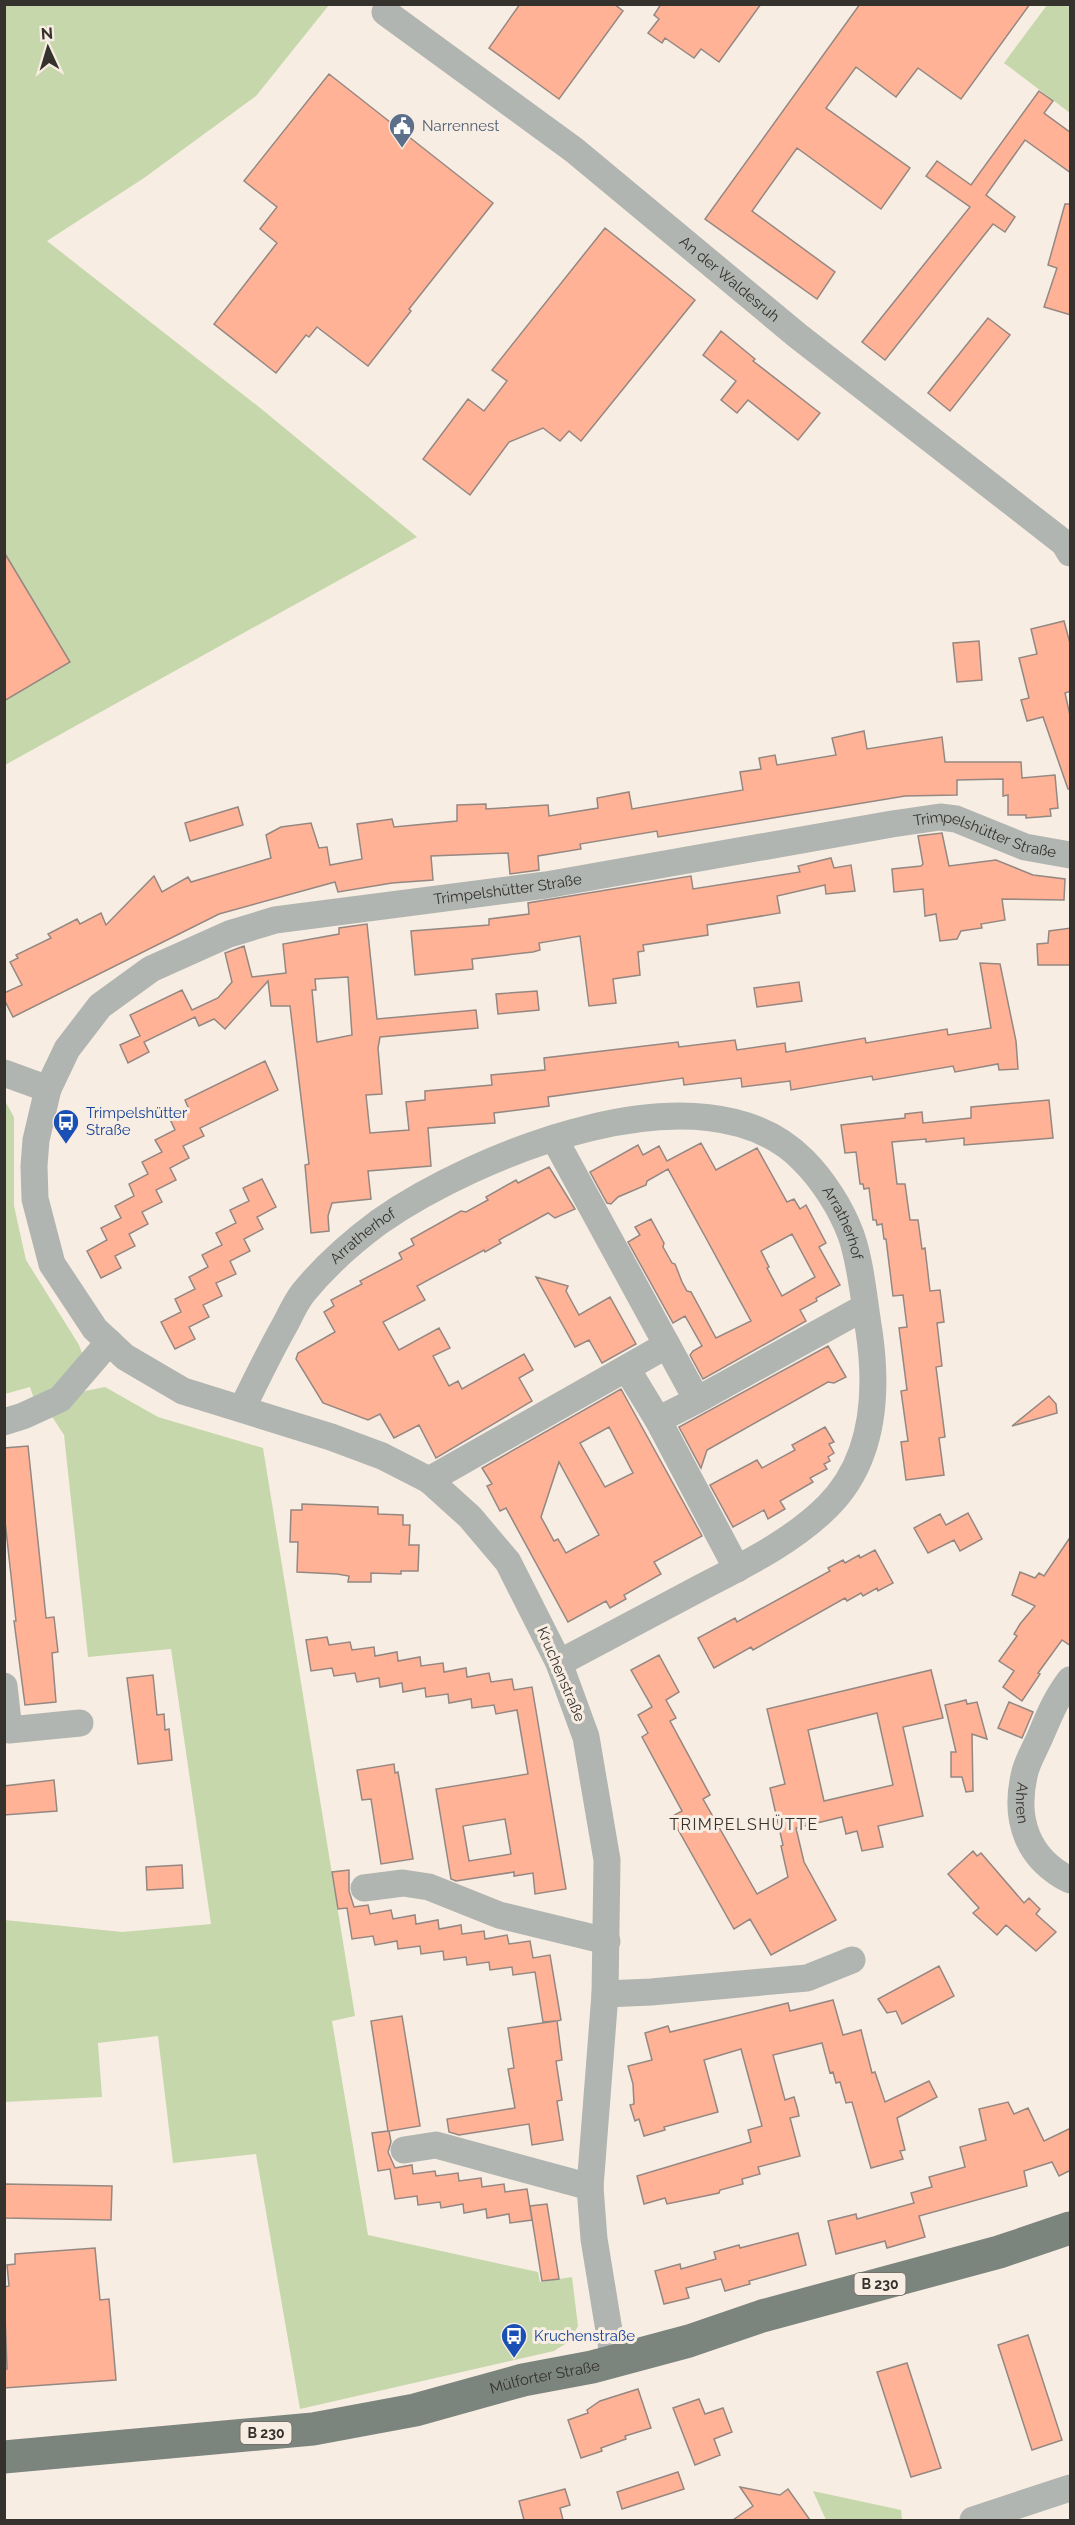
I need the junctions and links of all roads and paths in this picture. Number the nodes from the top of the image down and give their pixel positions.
1 (385, 12) dead end
2 (1071, 553) edge
3 (1071, 855) edge
4 (4, 1073) edge
5 (48, 1089) junction
6 (554, 1138) junction
7 (865, 1307) junction
8 (109, 1342) junction
9 (667, 1346) junction
10 (627, 1369) junction
11 (697, 1400) junction
12 (242, 1409) junction
13 (658, 1420) junction
14 (4, 1422) edge
15 (429, 1480) junction
16 (737, 1569) junction
17 (560, 1663) junction
18 (1071, 1680) edge
19 (4, 1686) edge
20 (80, 1723) dead end
21 (1071, 1880) edge
22 (364, 1888) dead end
23 (607, 1941) junction
24 (852, 1960) dead end
25 (605, 1994) junction
26 (404, 2150) dead end
27 (590, 2187) junction
28 (1071, 2228) edge
29 (614, 2361) junction
30 (4, 2457) edge
31 (1071, 2488) edge
32 (973, 2520) edge

1 - 2 street, An der Waldesruh
3 - 5 street, Trimpelshütter Straße
4 - 5 street
5 - 8 street, Kruchenstraße
6 - 7 street, Arratherhof
6 - 9 street
6 - 12 street, Arratherhof
7 - 11 street
7 - 16 street, Arratherhof
8 - 12 street, Kruchenstraße
8 - 14 street
9 - 10 street
9 - 11 street
10 - 13 street
10 - 15 street
11 - 13 street
12 - 15 street, Kruchenstraße
13 - 16 street
15 - 17 street, Kruchenstraße
16 - 17 street, Arratherhof
17 - 23 street, Kruchenstraße
18 - 21 street, Ahren
19 - 20 street
22 - 23 street
23 - 25 street, Kruchenstraße
24 - 25 street
25 - 27 street, Kruchenstraße
26 - 27 street
27 - 29 street, Kruchenstraße
28 - 29 main road, Mülforter Straße / B 230
29 - 30 main road, Mülforter Straße / B 230
31 - 32 street

